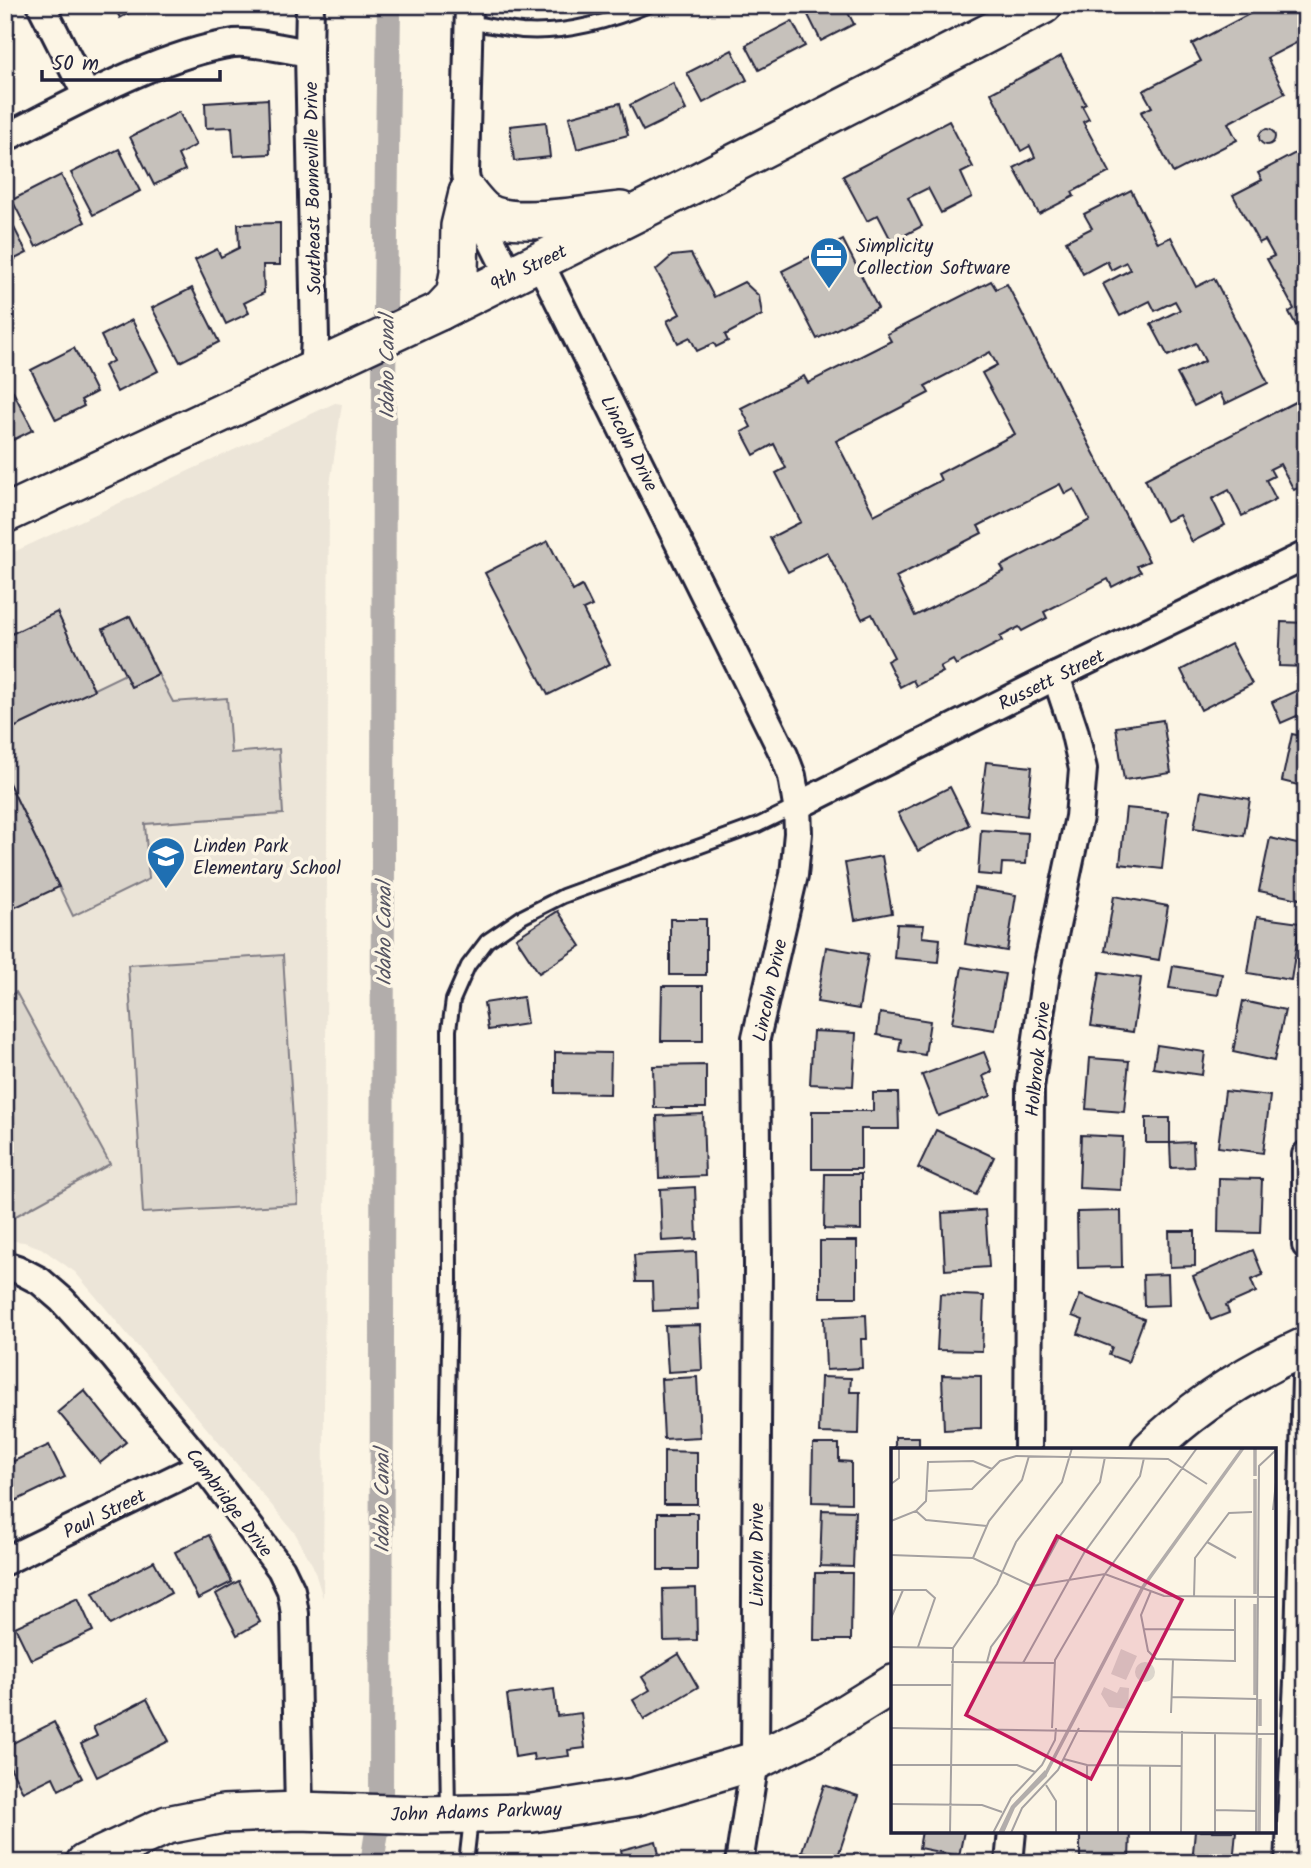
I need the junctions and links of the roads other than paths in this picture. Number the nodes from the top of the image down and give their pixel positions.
1 (41, 5) edge
2 (310, 5) edge
3 (649, 5) edge
4 (1043, 5) edge
5 (469, 14) edge
6 (309, 52) junction
7 (87, 96) junction
8 (5, 138) edge
9 (468, 192) junction
10 (645, 208) junction
11 (524, 268) junction
12 (440, 311) junction
13 (313, 371) junction
14 (5, 514) edge
15 (1306, 555) edge
16 (1056, 676) junction
17 (797, 806) junction
18 (1306, 1155) edge
19 (1306, 1245) edge
20 (5, 1265) edge
21 (1306, 1346) edge
22 (1306, 1377) edge
23 (1028, 1448) edge
24 (1152, 1448) edge
25 (203, 1465) junction
26 (5, 1561) edge
27 (891, 1685) edge
28 (755, 1761) junction
29 (299, 1811) junction
30 (444, 1815) junction
31 (1012, 1833) edge
32 (85, 1863) edge
33 (466, 1863) edge
34 (739, 1863) edge
35 (1009, 1863) edge
36 (1289, 1863) edge

1 - 7 street
2 - 6 street, Southeast Bonneville Drive
3 - 5 lane
4 - 10 street, 9th Street
5 - 9 street
6 - 7 street
6 - 13 street, Southeast Bonneville Drive
7 - 8 street
9 - 10 street
9 - 11 street, Lincoln Drive
9 - 12 street
10 - 11 street, 9th Street
11 - 12 street, 9th Street
11 - 17 street, Lincoln Drive
12 - 13 street, 9th Street
13 - 14 street, 9th Street
15 - 16 street, Russett Street
16 - 17 street, Russett Street
16 - 23 street, Holbrook Drive
17 - 28 street, Lincoln Drive
17 - 30 lane
18 - 19 street
20 - 25 street, Cambridge Drive
21 - 24 street
22 - 36 street
25 - 26 street, Paul Street
25 - 29 street, Cambridge Drive
27 - 28 street, John Adams Parkway
28 - 30 street, John Adams Parkway
28 - 34 street, Lincoln Drive
29 - 30 street, John Adams Parkway
29 - 32 street, John Adams Parkway
30 - 33 lane
31 - 35 street

